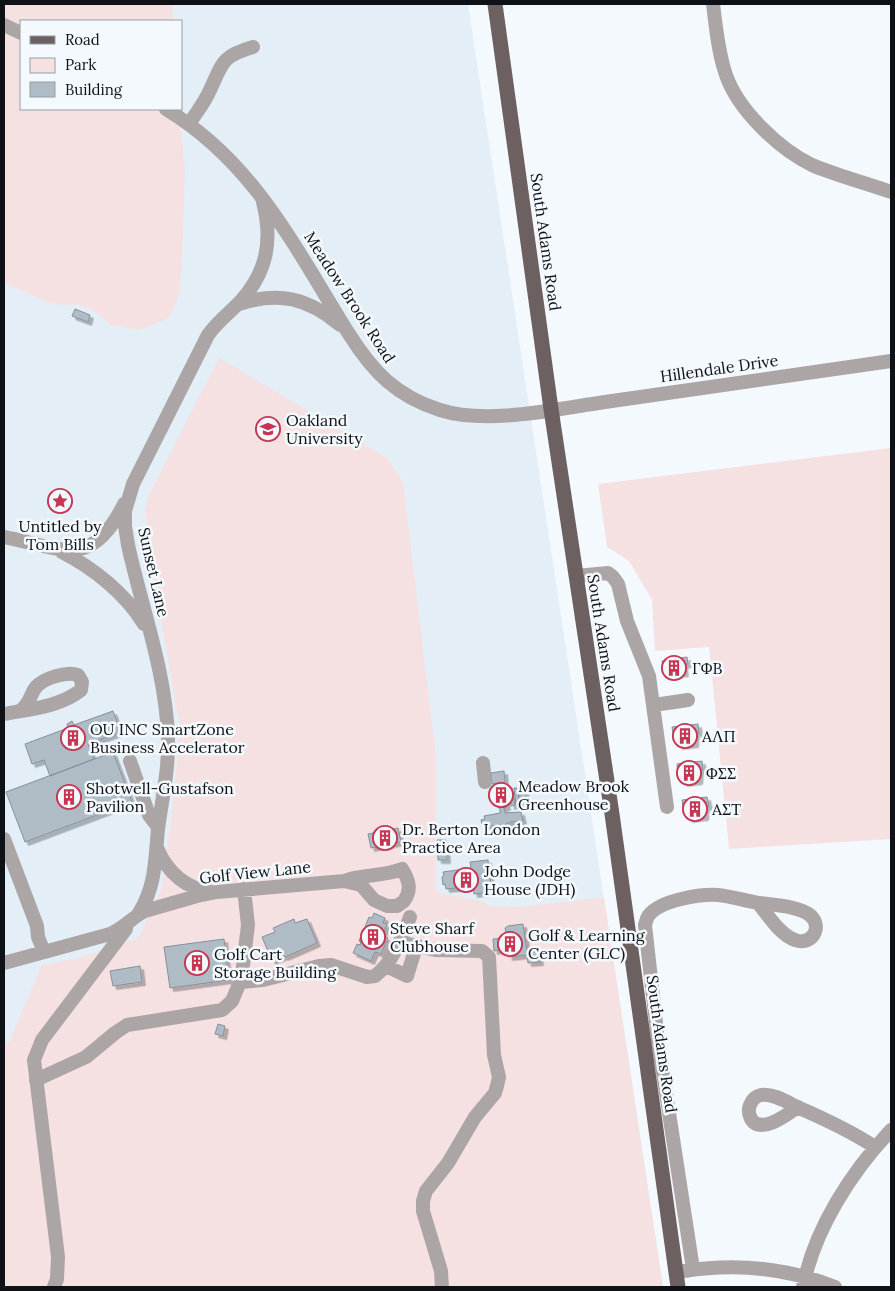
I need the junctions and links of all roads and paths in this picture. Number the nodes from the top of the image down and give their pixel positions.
1 (495, 4) edge
2 (712, 4) edge
3 (4, 25) edge
4 (20, 33) edge
5 (253, 47) dead end
6 (168, 110) edge
7 (189, 124) junction
8 (891, 192) edge
9 (260, 194) junction
10 (238, 304) junction
11 (349, 334) junction
12 (891, 361) edge
13 (551, 410) junction
14 (128, 496) junction
15 (4, 537) edge
16 (59, 550) junction
17 (576, 576) junction
18 (153, 642) junction
19 (688, 700) dead end
20 (654, 705) junction
21 (21, 710) dead end
22 (4, 714) edge
23 (130, 761) dead end
24 (483, 763) dead end
25 (486, 782) dead end
26 (667, 807) dead end
27 (158, 827) junction
28 (4, 840) edge
29 (157, 847) junction
30 (344, 881) dead end
31 (244, 889) junction
32 (217, 892) junction
33 (758, 903) dead end
34 (136, 917) junction
35 (410, 917) dead end
36 (90, 940) junction
37 (400, 942) junction
38 (416, 946) junction
39 (44, 952) junction
40 (4, 963) edge
41 (100, 963) junction
42 (386, 966) junction
43 (240, 982) junction
44 (36, 1080) junction
45 (798, 1107) dead end
46 (891, 1130) edge
47 (875, 1147) junction
48 (693, 1269) junction
49 (676, 1272) junction
50 (804, 1282) edge
51 (54, 1287) edge
52 (442, 1287) edge
53 (678, 1287) edge
54 (835, 1287) edge

1 - 13 main road, South Adams Road
2 - 8 street
3 - 4 street
5 - 7 street
6 - 7 street, Meadow Brook Road
7 - 9 street, Meadow Brook Road
9 - 10 street, Sunset Lane
9 - 11 street, Meadow Brook Road
10 - 11 street, Sunset Lane
10 - 14 street, Sunset Lane
11 - 13 street, Meadow Brook Road
12 - 13 street, Hillendale Drive
13 - 17 main road, South Adams Road
14 - 16 street
14 - 18 street, Sunset Lane
15 - 16 street
16 - 18 street
17 - 20 street
17 - 49 main road, South Adams Road
18 - 27 street, Sunset Lane
19 - 20 street
20 - 26 street
21 - 22 street
23 - 27 street
24 - 25 street
27 - 29 street, Sunset Lane
28 - 39 street
29 - 32 street
29 - 34 street, Sunset Lane
30 - 31 street, Golf View Lane
31 - 32 street, Golf View Lane
31 - 43 street
32 - 34 street, Golf View Lane
33 - 48 street
34 - 36 street, Golf View Lane
34 - 41 street, Sunset Lane
35 - 37 street
36 - 39 street, Golf View Lane
36 - 41 street
37 - 38 street
37 - 42 street
38 - 42 street
38 - 52 street
39 - 40 street, Golf View Lane
41 - 44 street, Sunset Lane
42 - 43 street
43 - 44 street
44 - 51 street, Sunset Lane
45 - 47 street
46 - 47 street
47 - 50 street
48 - 49 street
48 - 50 street
49 - 53 main road, South Adams Road
50 - 54 street

